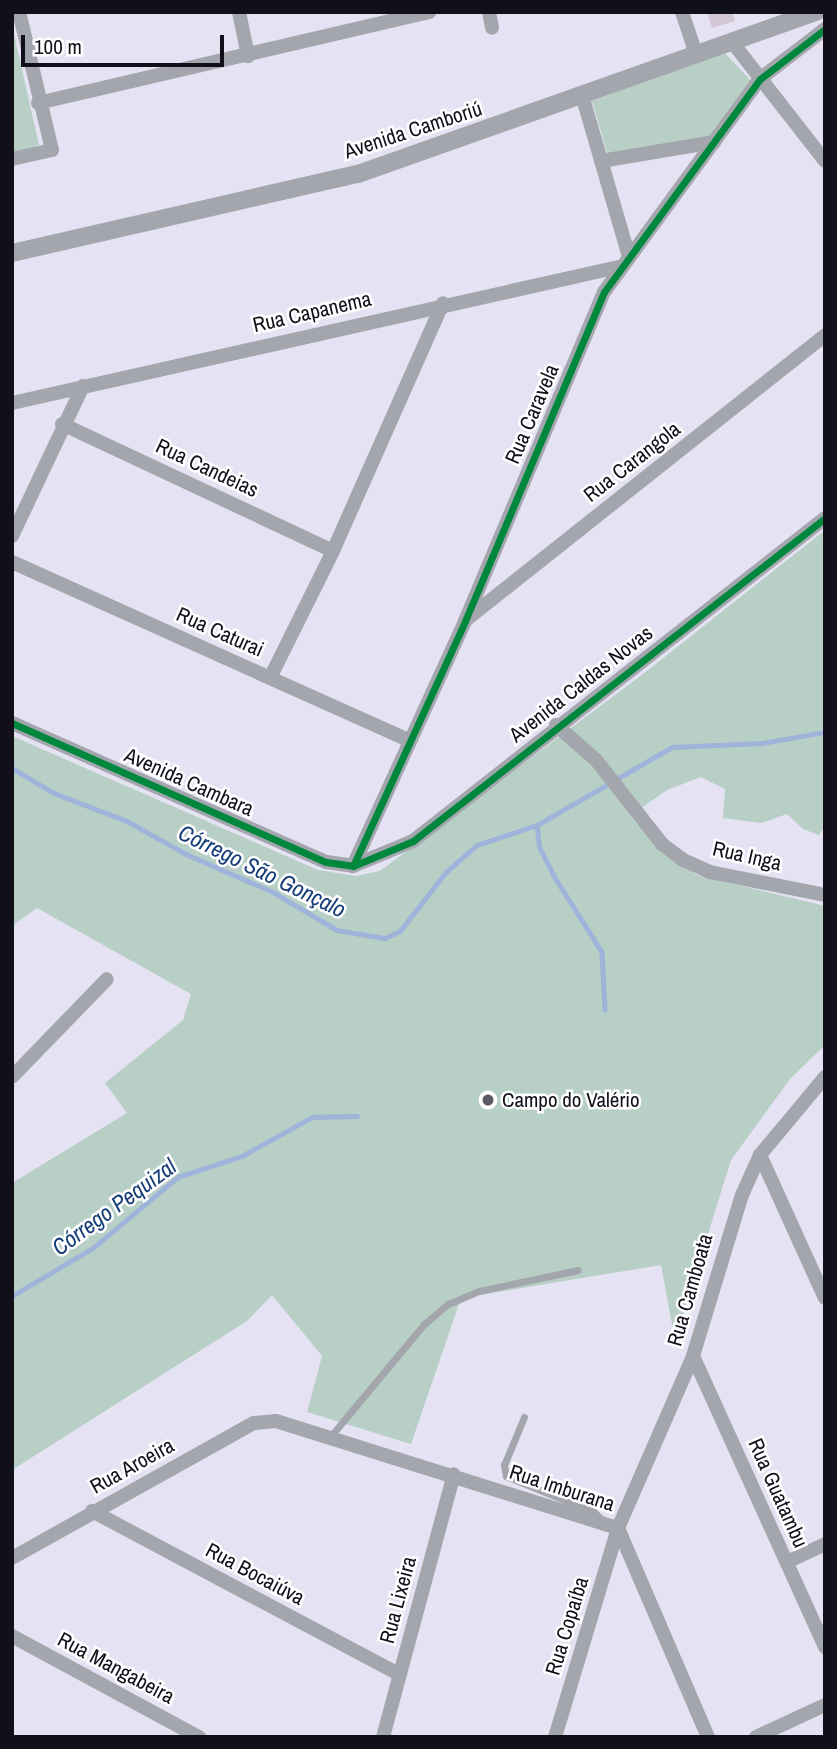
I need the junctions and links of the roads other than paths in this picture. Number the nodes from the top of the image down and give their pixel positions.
1 (19, 12) edge
2 (239, 12) edge
3 (430, 12) edge
4 (489, 12) edge
5 (682, 12) edge
6 (817, 12) edge
7 (492, 28) dead end
8 (825, 29) edge
9 (732, 42) junction
10 (696, 54) junction
11 (248, 56) junction
12 (760, 79) junction
13 (582, 95) junction
14 (38, 103) junction
15 (713, 142) junction
16 (12, 159) edge
17 (825, 160) edge
18 (601, 161) junction
19 (12, 253) edge
20 (626, 262) junction
21 (443, 303) junction
22 (825, 335) edge
23 (83, 386) junction
24 (12, 403) edge
25 (62, 424) junction
26 (825, 518) edge
27 (12, 537) edge
28 (333, 551) junction
29 (12, 562) edge
30 (465, 621) junction
31 (270, 678) junction
32 (12, 723) edge
33 (556, 725) junction
34 (410, 741) junction
35 (353, 866) junction
36 (825, 895) edge
37 (107, 979) dead end
38 (12, 1077) edge
39 (825, 1077) edge
40 (760, 1155) junction
41 (578, 1270) dead end
42 (825, 1298) edge
43 (693, 1356) junction
44 (524, 1417) dead end
45 (276, 1421) joint
46 (330, 1437) junction
47 (454, 1474) junction
48 (92, 1511) junction
49 (611, 1526) junction
50 (825, 1544) edge
51 (12, 1558) edge
52 (787, 1562) junction
53 (12, 1636) edge
54 (825, 1647) edge
55 (399, 1674) junction
56 (825, 1704) edge
57 (199, 1737) edge
58 (383, 1737) edge
59 (555, 1737) edge
60 (708, 1737) edge
61 (756, 1737) edge

1 - 14 street
2 - 11 street
3 - 11 street
4 - 7 street
5 - 10 street
6 - 9 street, Avenida Camboriú
8 - 12 street, Rua Caravela
9 - 10 street, Avenida Camboriú
9 - 12 street
10 - 13 street, Avenida Camboriú
11 - 14 street
12 - 15 street, Rua Caravela
12 - 17 street
13 - 18 street
13 - 19 street, Avenida Camboriú
14 - 16 street
15 - 18 street
15 - 20 street, Rua Caravela
18 - 20 street
20 - 21 street, Rua Capanema
20 - 30 street, Rua Caravela
21 - 23 street, Rua Capanema
21 - 28 street
22 - 30 street, Rua Carangola
23 - 24 street, Rua Capanema
23 - 25 street
25 - 27 street
25 - 28 street, Rua Candeias
26 - 33 street, Avenida Caldas Novas
28 - 31 street
29 - 31 street, Rua Caturai
30 - 34 street, Rua Caravela
31 - 34 street, Rua Caturai
32 - 35 street, Avenida Cambara
33 - 35 street, Avenida Caldas Novas
33 - 36 street, Rua Inga
34 - 35 street, Rua Caravela
37 - 38 street
39 - 40 street, Rua Camboata
40 - 42 street
40 - 43 street, Rua Camboata
41 - 46 lane
43 - 49 street, Rua Camboata
43 - 52 street, Rua Guatambu
44 - 49 lane
45 - 46 street, Rua Imburana
45 - 48 street, Rua Aroeira
46 - 47 street, Rua Imburana
47 - 49 street, Rua Imburana
47 - 55 street, Rua Lixeira
48 - 51 street, Rua Aroeira
48 - 55 street, Rua Bocaiúva
49 - 59 street, Rua Copaíba
49 - 60 street, Rua Imburana
50 - 52 street
52 - 54 street, Rua Guatambu
53 - 57 street, Rua Mangabeira
55 - 58 street, Rua Lixeira
56 - 61 street

